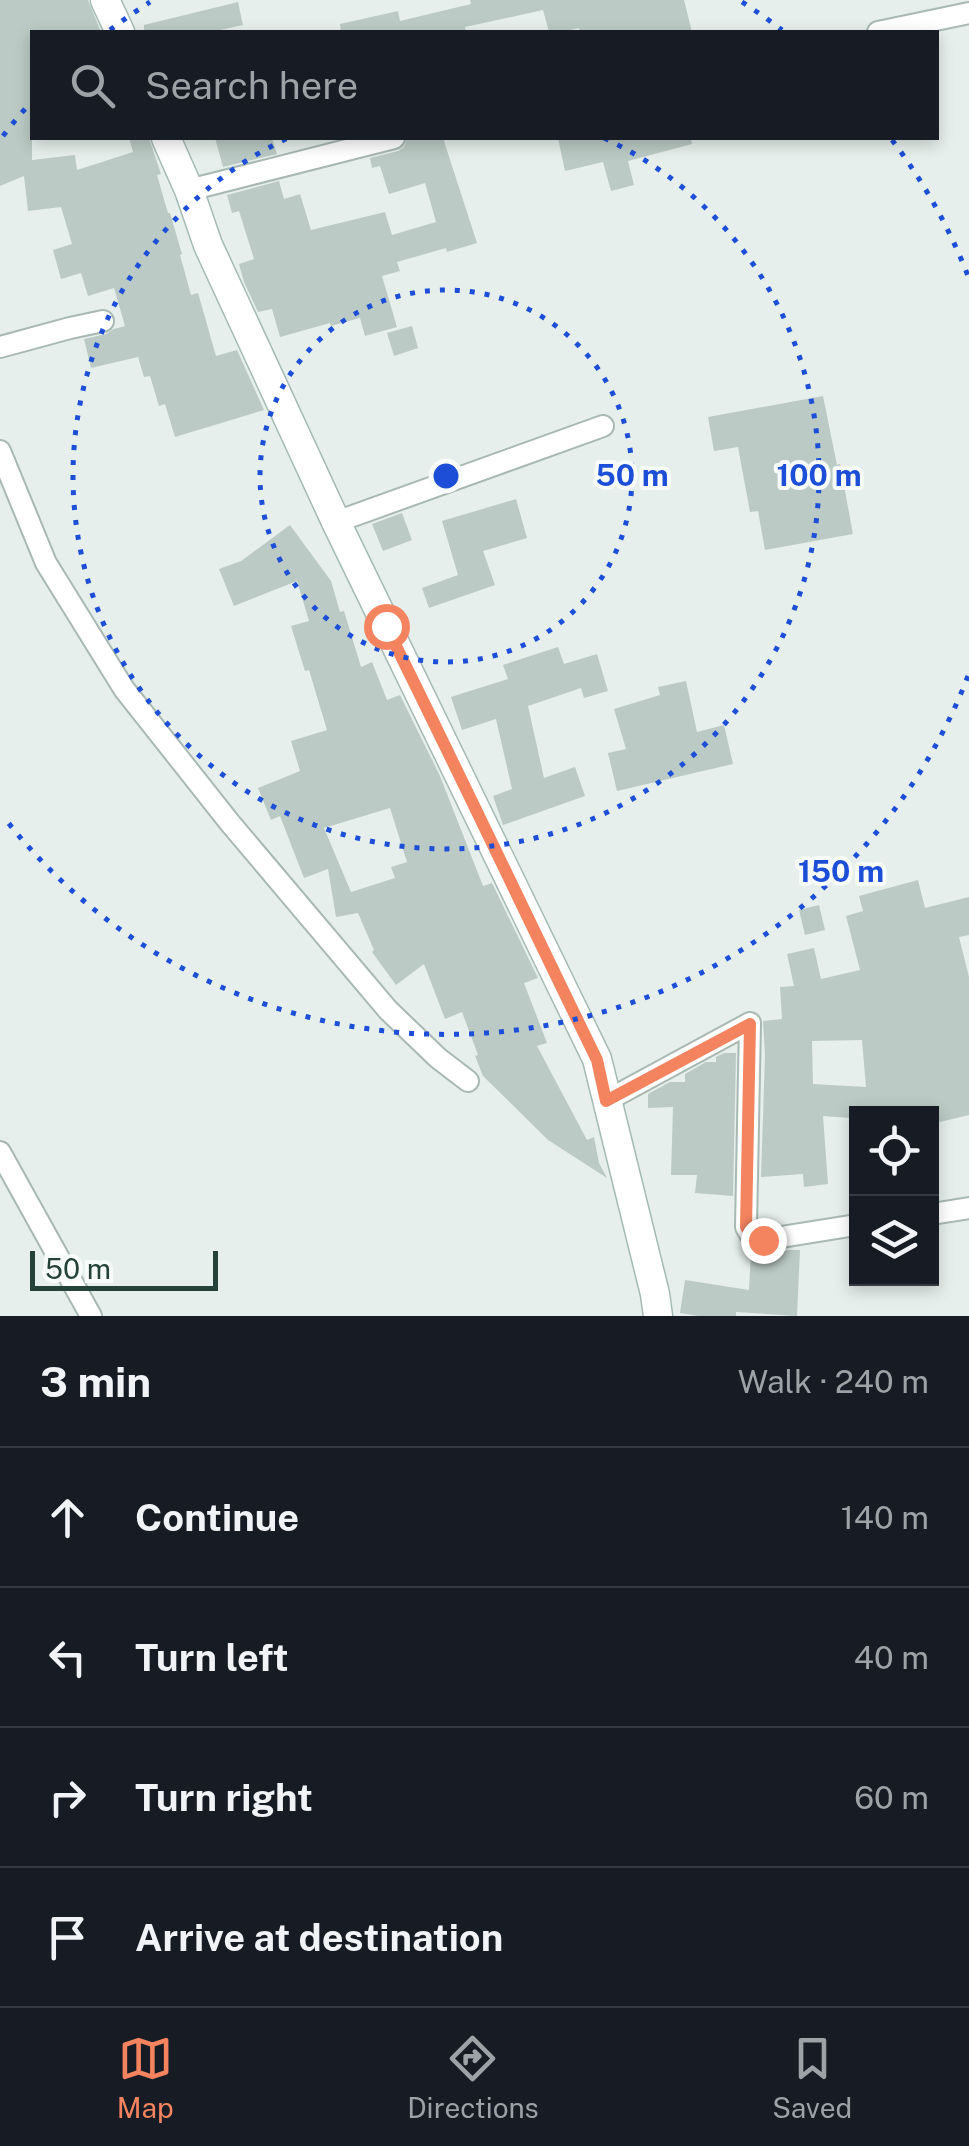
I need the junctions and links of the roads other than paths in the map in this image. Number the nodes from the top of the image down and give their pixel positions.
1 (105, 0) edge
2 (969, 13) edge
3 (119, 30) edge
4 (888, 30) edge
5 (167, 140) edge
6 (386, 140) edge
7 (189, 190) junction
8 (104, 321) dead end
9 (0, 348) edge
10 (603, 426) dead end
11 (0, 451) edge
12 (336, 522) junction
13 (468, 1081) dead end
14 (606, 1101) junction
15 (0, 1152) edge
16 (969, 1208) edge
17 (939, 1213) edge
18 (849, 1227) edge
19 (91, 1316) edge
20 (658, 1316) edge

1 - 3 street
2 - 4 street
5 - 7 street
6 - 7 street
7 - 12 street
8 - 9 street
10 - 12 street
11 - 13 street
12 - 14 street
14 - 18 street
14 - 20 street
15 - 19 street
16 - 17 street

